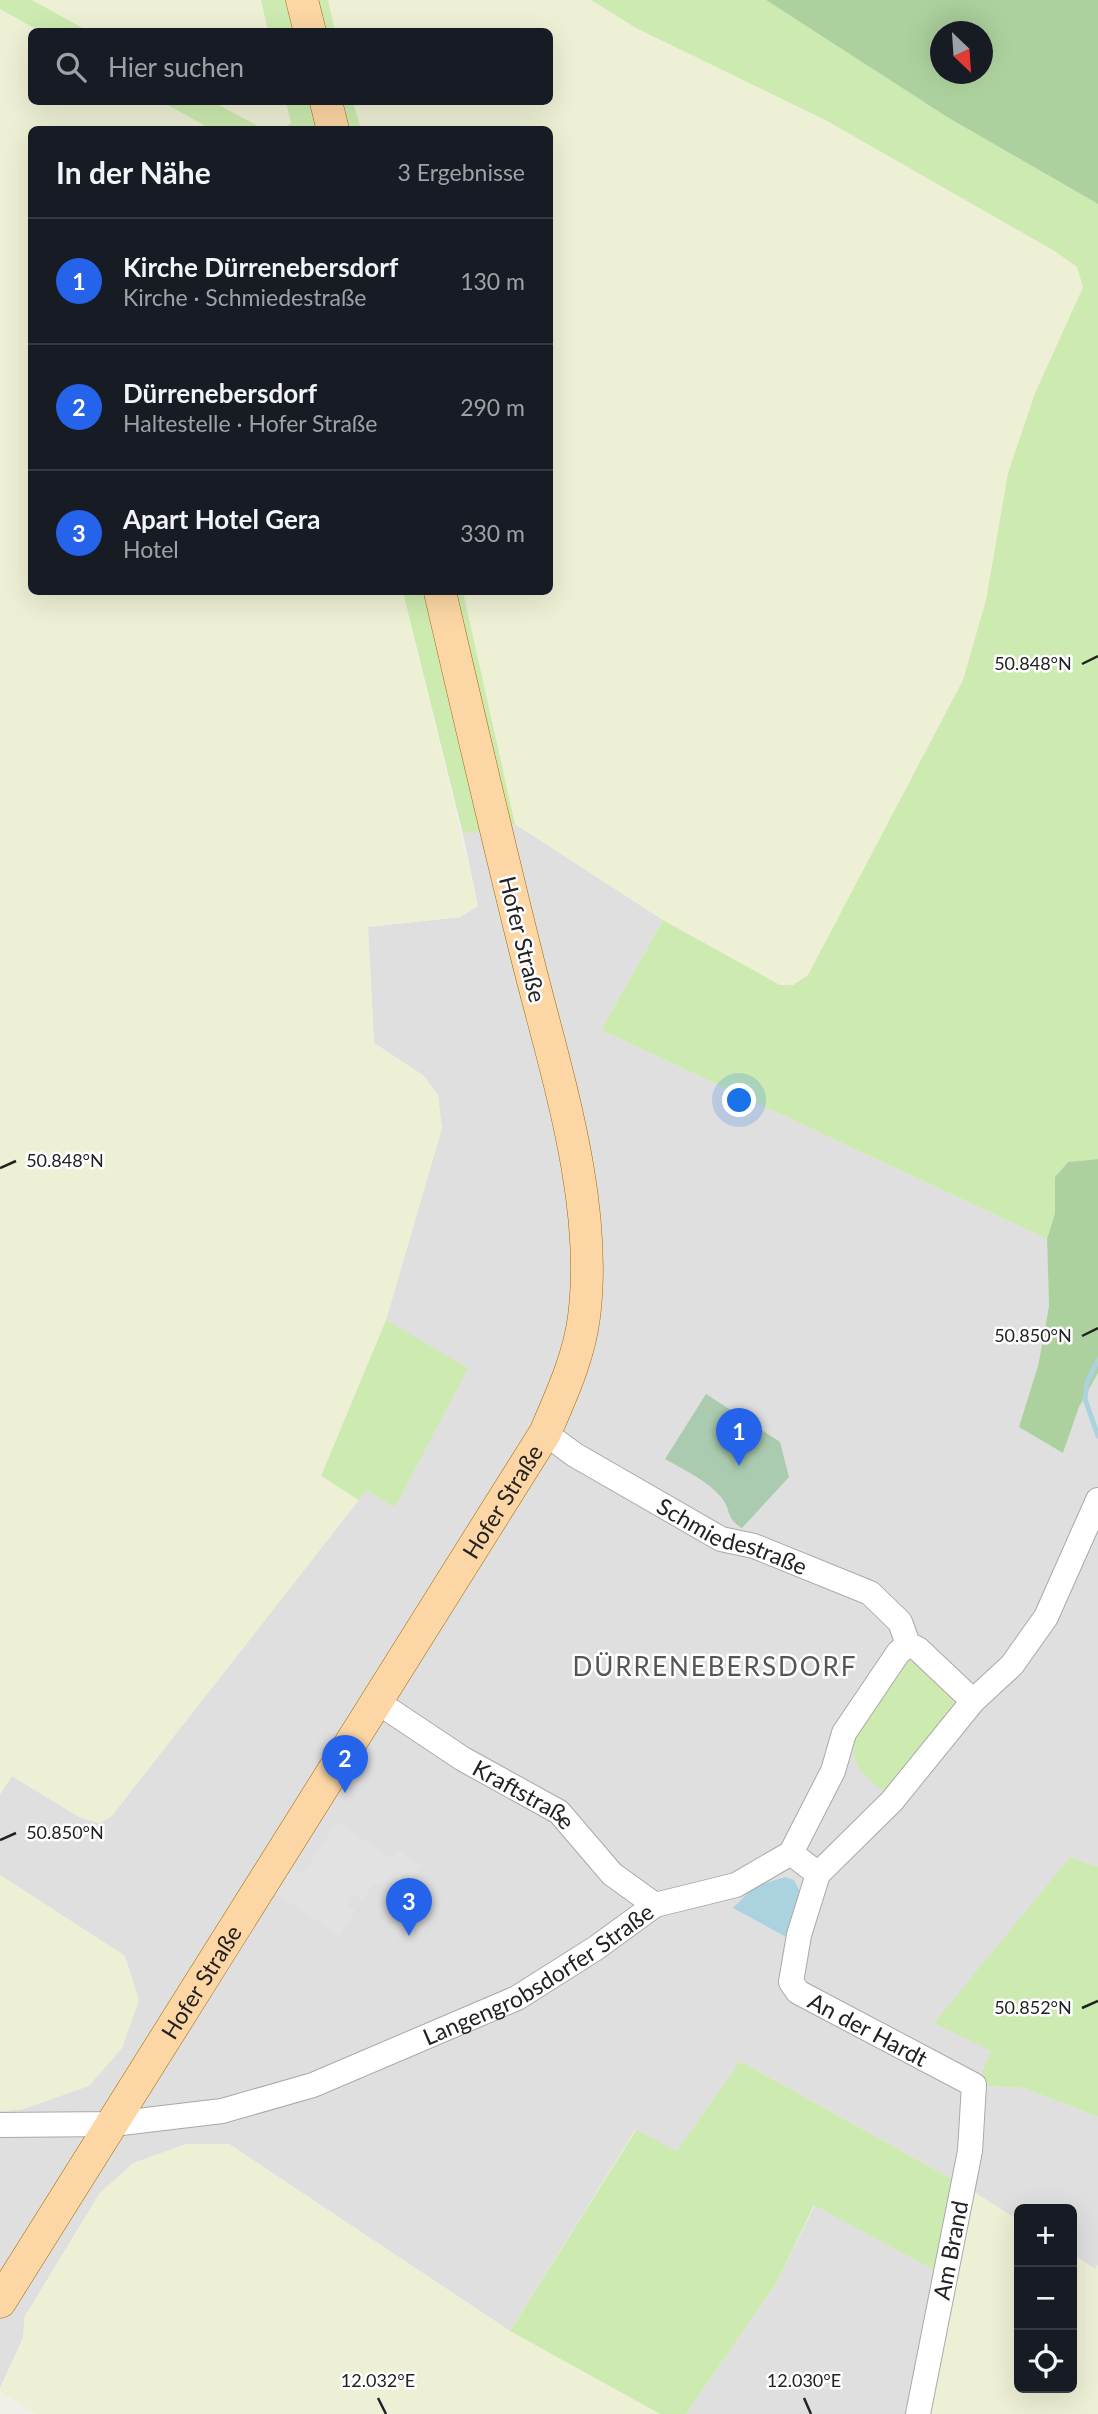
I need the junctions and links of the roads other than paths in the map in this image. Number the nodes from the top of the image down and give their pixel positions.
1 (302, 0) edge
2 (309, 28) edge
3 (327, 105) edge
4 (331, 126) edge
5 (441, 595) edge
6 (545, 1433) junction
7 (1098, 1500) edge
8 (908, 1644) junction
9 (376, 1701) junction
10 (973, 1701) junction
11 (792, 1853) junction
12 (818, 1874) junction
13 (655, 1906) junction
14 (974, 2085) joint
15 (113, 2124) junction
16 (0, 2126) edge
17 (0, 2302) edge
18 (918, 2414) edge

1 - 2 main road
3 - 4 main road
5 - 6 main road, Hofer Straße
6 - 8 street, Schmiedestraße
6 - 9 main road, Hofer Straße
7 - 10 street
8 - 10 street, Schmiedestraße
8 - 11 street
9 - 13 street, Kraftstraße
9 - 15 main road, Hofer Straße
10 - 12 street
11 - 12 street
11 - 13 street, Langengrobsdorfer Straße
12 - 14 street, An der Hardt
13 - 15 street, Langengrobsdorfer Straße
14 - 18 street, Am Brand
15 - 16 street, Langengrobsdorfer Straße
15 - 17 main road, Hofer Straße

